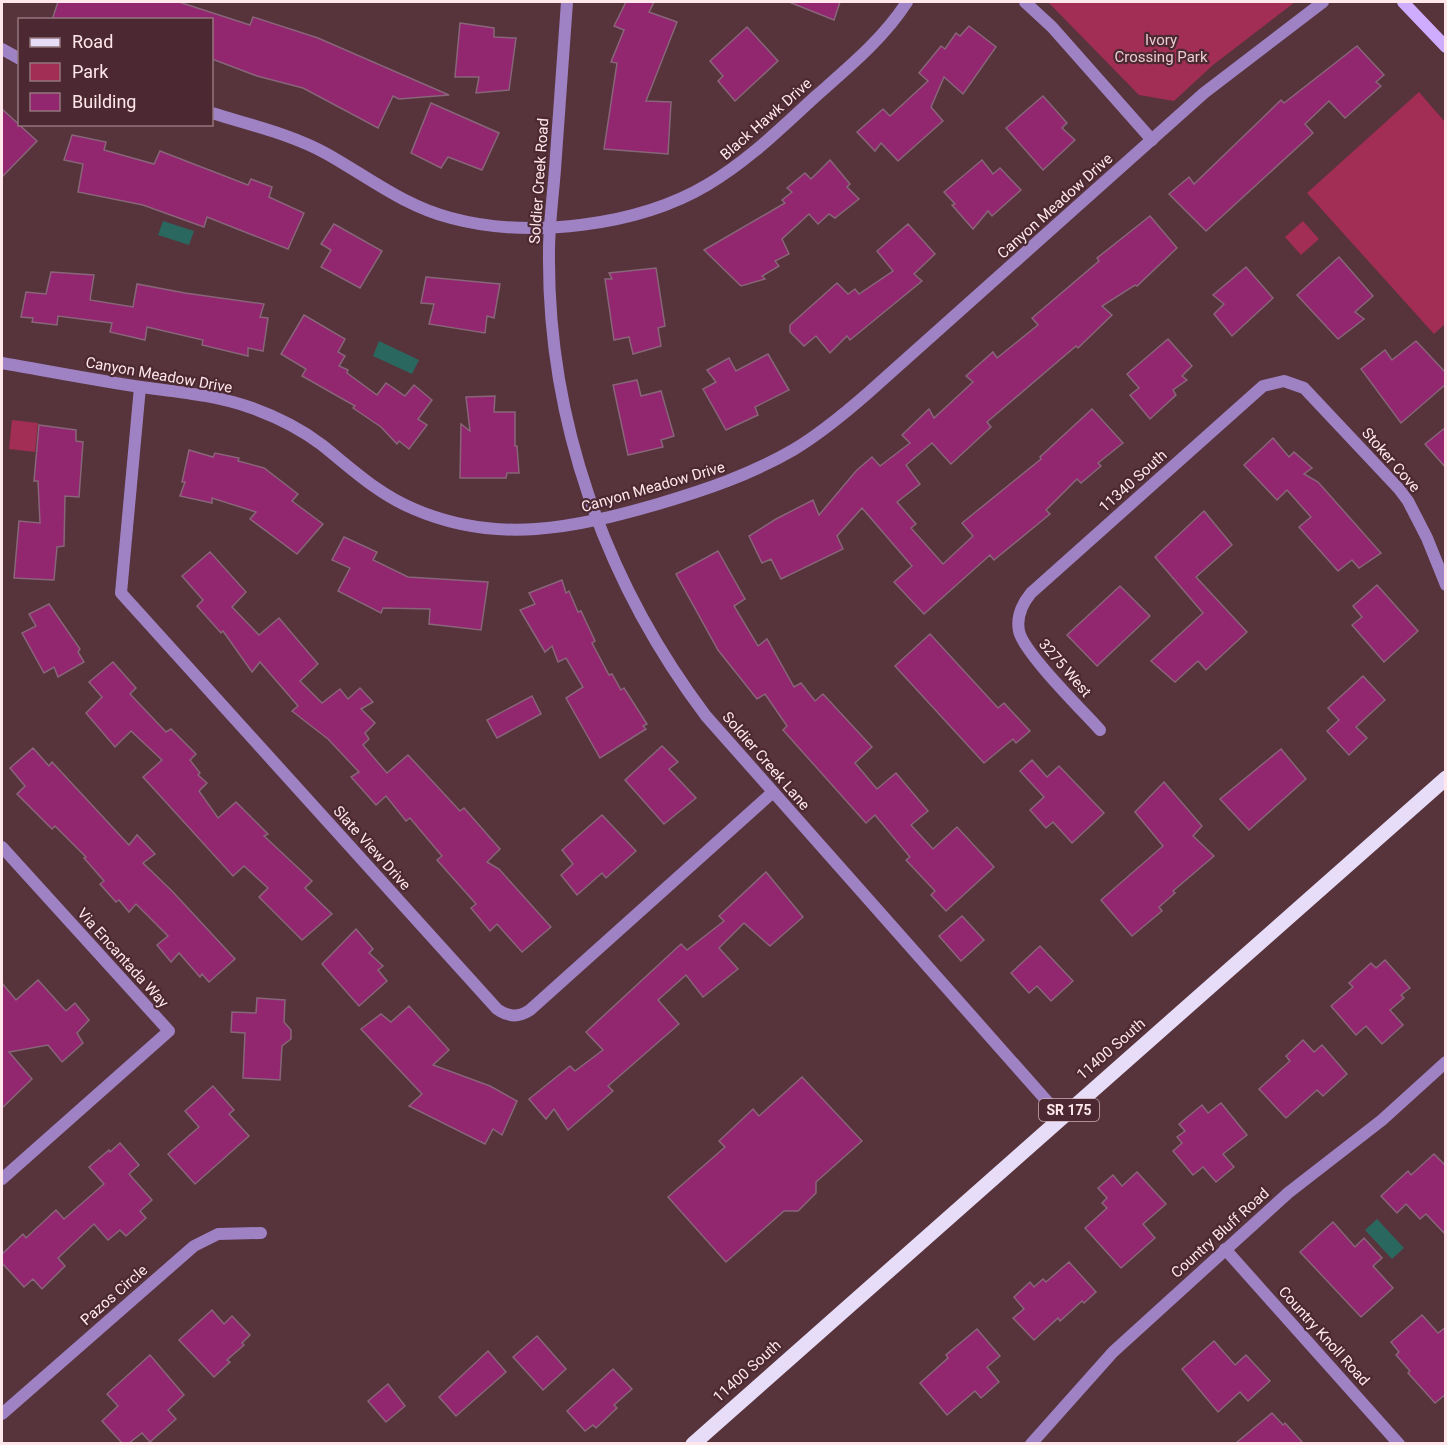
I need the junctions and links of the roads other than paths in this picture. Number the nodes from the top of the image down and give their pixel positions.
1 (567, 2) edge
2 (907, 2) edge
3 (1025, 2) edge
4 (1323, 2) edge
5 (1403, 2) edge
6 (1446, 47) edge
7 (2, 50) edge
8 (18, 58) edge
9 (213, 112) edge
10 (1152, 140) junction
11 (549, 228) junction
12 (556, 362) joint
13 (2, 363) edge
14 (1284, 381) joint
15 (140, 387) junction
16 (598, 520) junction
17 (1446, 585) edge
18 (1018, 621) joint
19 (1100, 730) dead end
20 (1446, 778) edge
21 (772, 792) junction
22 (2, 847) edge
23 (1446, 1062) edge
24 (1061, 1117) junction
25 (2, 1179) edge
26 (261, 1233) dead end
27 (1225, 1249) junction
28 (2, 1414) edge
29 (693, 1443) edge
30 (1031, 1443) edge
31 (1400, 1443) edge

1 - 11 street, Soldier Creek Road
2 - 11 street, Black Hawk Drive
3 - 10 street
4 - 10 street, Canyon Meadow Drive
5 - 6 street
7 - 8 street
9 - 11 street, Black Hawk Drive
10 - 16 street, Canyon Meadow Drive
11 - 12 street, Soldier Creek Road
12 - 16 street, Soldier Creek Lane
13 - 15 street, Canyon Meadow Drive
14 - 17 street, Stoker Cove
14 - 18 street, 11340 South
15 - 16 street, Canyon Meadow Drive
15 - 21 street, Slate View Drive
16 - 21 street, Soldier Creek Lane
18 - 19 street, 3275 West
20 - 24 main road, 11400 South / SR 175
21 - 24 street, Soldier Creek Lane
22 - 25 street, Via Encantada Way
23 - 27 street, Country Bluff Road
24 - 29 main road, 11400 South / SR 175
26 - 28 street, Pazos Circle
27 - 30 street, Country Bluff Road
27 - 31 street, Country Knoll Road

